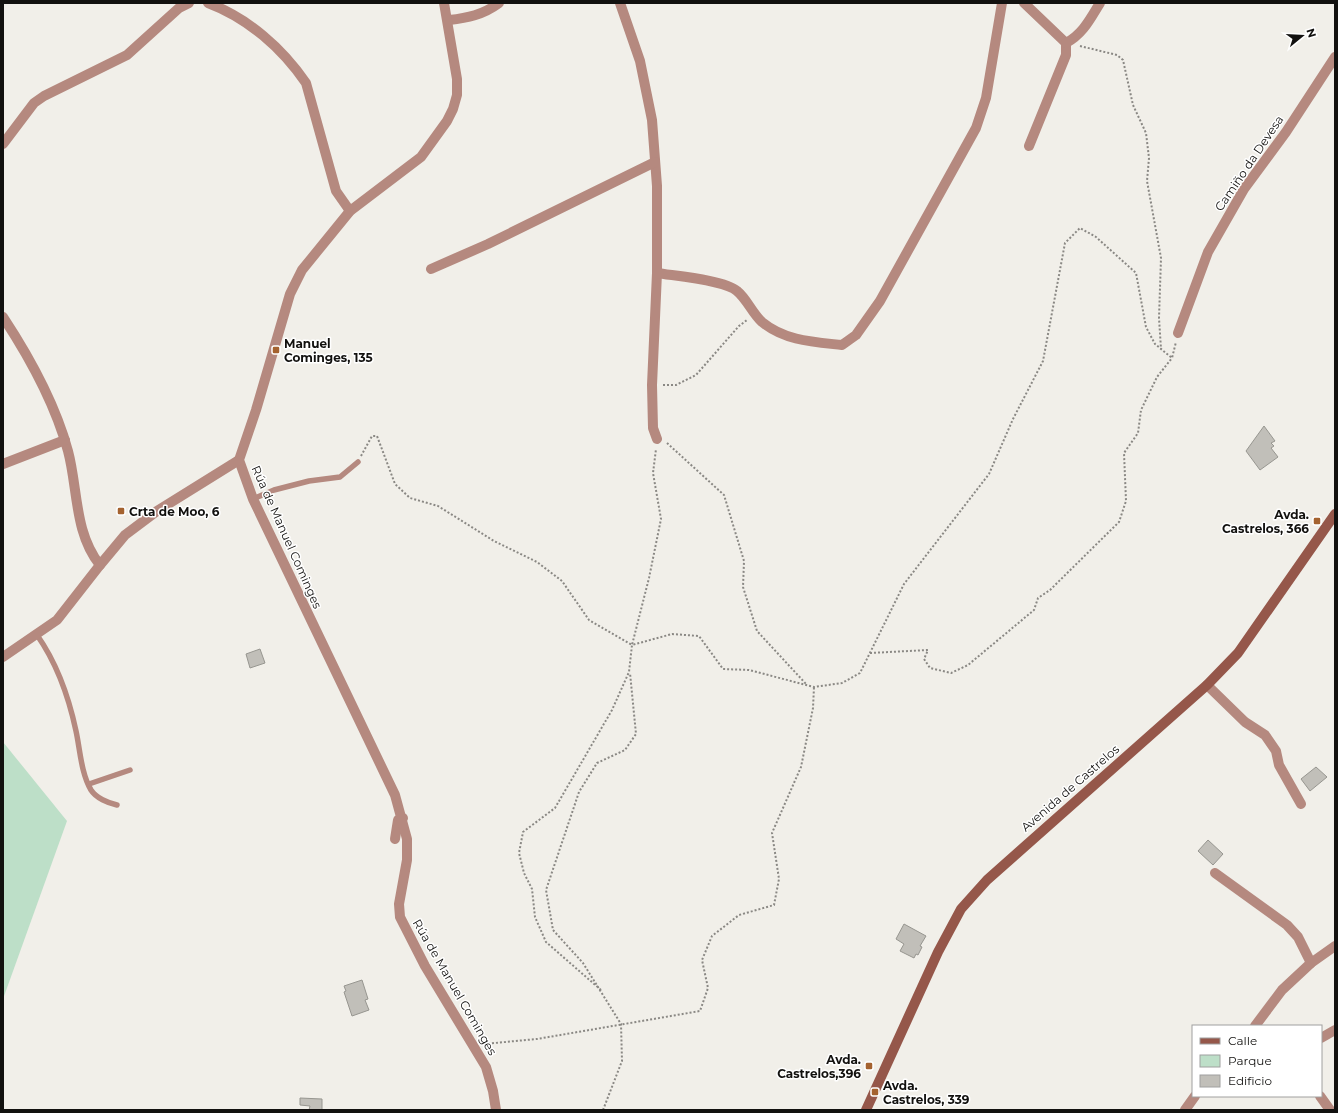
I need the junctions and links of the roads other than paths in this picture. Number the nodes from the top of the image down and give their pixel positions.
1 (189, 3) edge
2 (208, 3) edge
3 (444, 3) edge
4 (498, 3) edge
5 (620, 3) edge
6 (1002, 3) edge
7 (1024, 3) edge
8 (1100, 3) edge
9 (448, 20) junction
10 (1066, 43) junction
11 (1335, 57) edge
12 (3, 144) edge
13 (1029, 146) dead end
14 (655, 162) junction
15 (350, 211) junction
16 (431, 268) dead end
17 (657, 273) junction
18 (3, 317) edge
19 (1178, 333) road end
20 (658, 439) road end
21 (65, 440) junction
22 (239, 460) junction
23 (358, 462) road end
24 (3, 464) edge
25 (253, 499) junction
26 (1335, 514) edge
27 (100, 565) junction
28 (37, 634) junction
29 (3, 657) edge
30 (1207, 685) junction
31 (130, 770) dead end
32 (89, 784) junction
33 (1301, 804) dead end
34 (117, 805) dead end
35 (403, 818) junction
36 (395, 839) dead end
37 (1215, 873) dead end
38 (1335, 946) edge
39 (1311, 963) junction
40 (1260, 1024) edge
41 (1335, 1030) edge
42 (1322, 1037) edge
43 (1194, 1097) edge
44 (1321, 1097) edge
45 (496, 1110) edge
46 (866, 1110) edge
47 (1185, 1110) edge
48 (1330, 1110) edge

1 - 12 street
2 - 15 street
3 - 9 street, Rúa de Manuel Cominges
4 - 9 street
5 - 14 street
6 - 17 street
7 - 10 street
8 - 10 street
9 - 15 street, Rúa de Manuel Cominges
10 - 13 street
11 - 19 street, Camiño da Devesa
14 - 16 street
14 - 17 street
15 - 22 street, Rúa de Manuel Cominges
17 - 20 street
18 - 21 street
21 - 24 street
21 - 27 street
22 - 25 street, Rúa de Manuel Cominges
22 - 27 street
23 - 25 lane
25 - 35 street, Rúa de Manuel Cominges
26 - 30 main road, Avenida de Castrelos
27 - 28 street
28 - 29 street
28 - 32 lane
30 - 33 street
30 - 46 main road, Avenida de Castrelos
31 - 32 lane
32 - 34 lane
35 - 36 street
35 - 45 street, Rúa de Manuel Cominges
37 - 39 street
38 - 39 street
39 - 40 street
41 - 42 street
43 - 47 street
44 - 48 street

